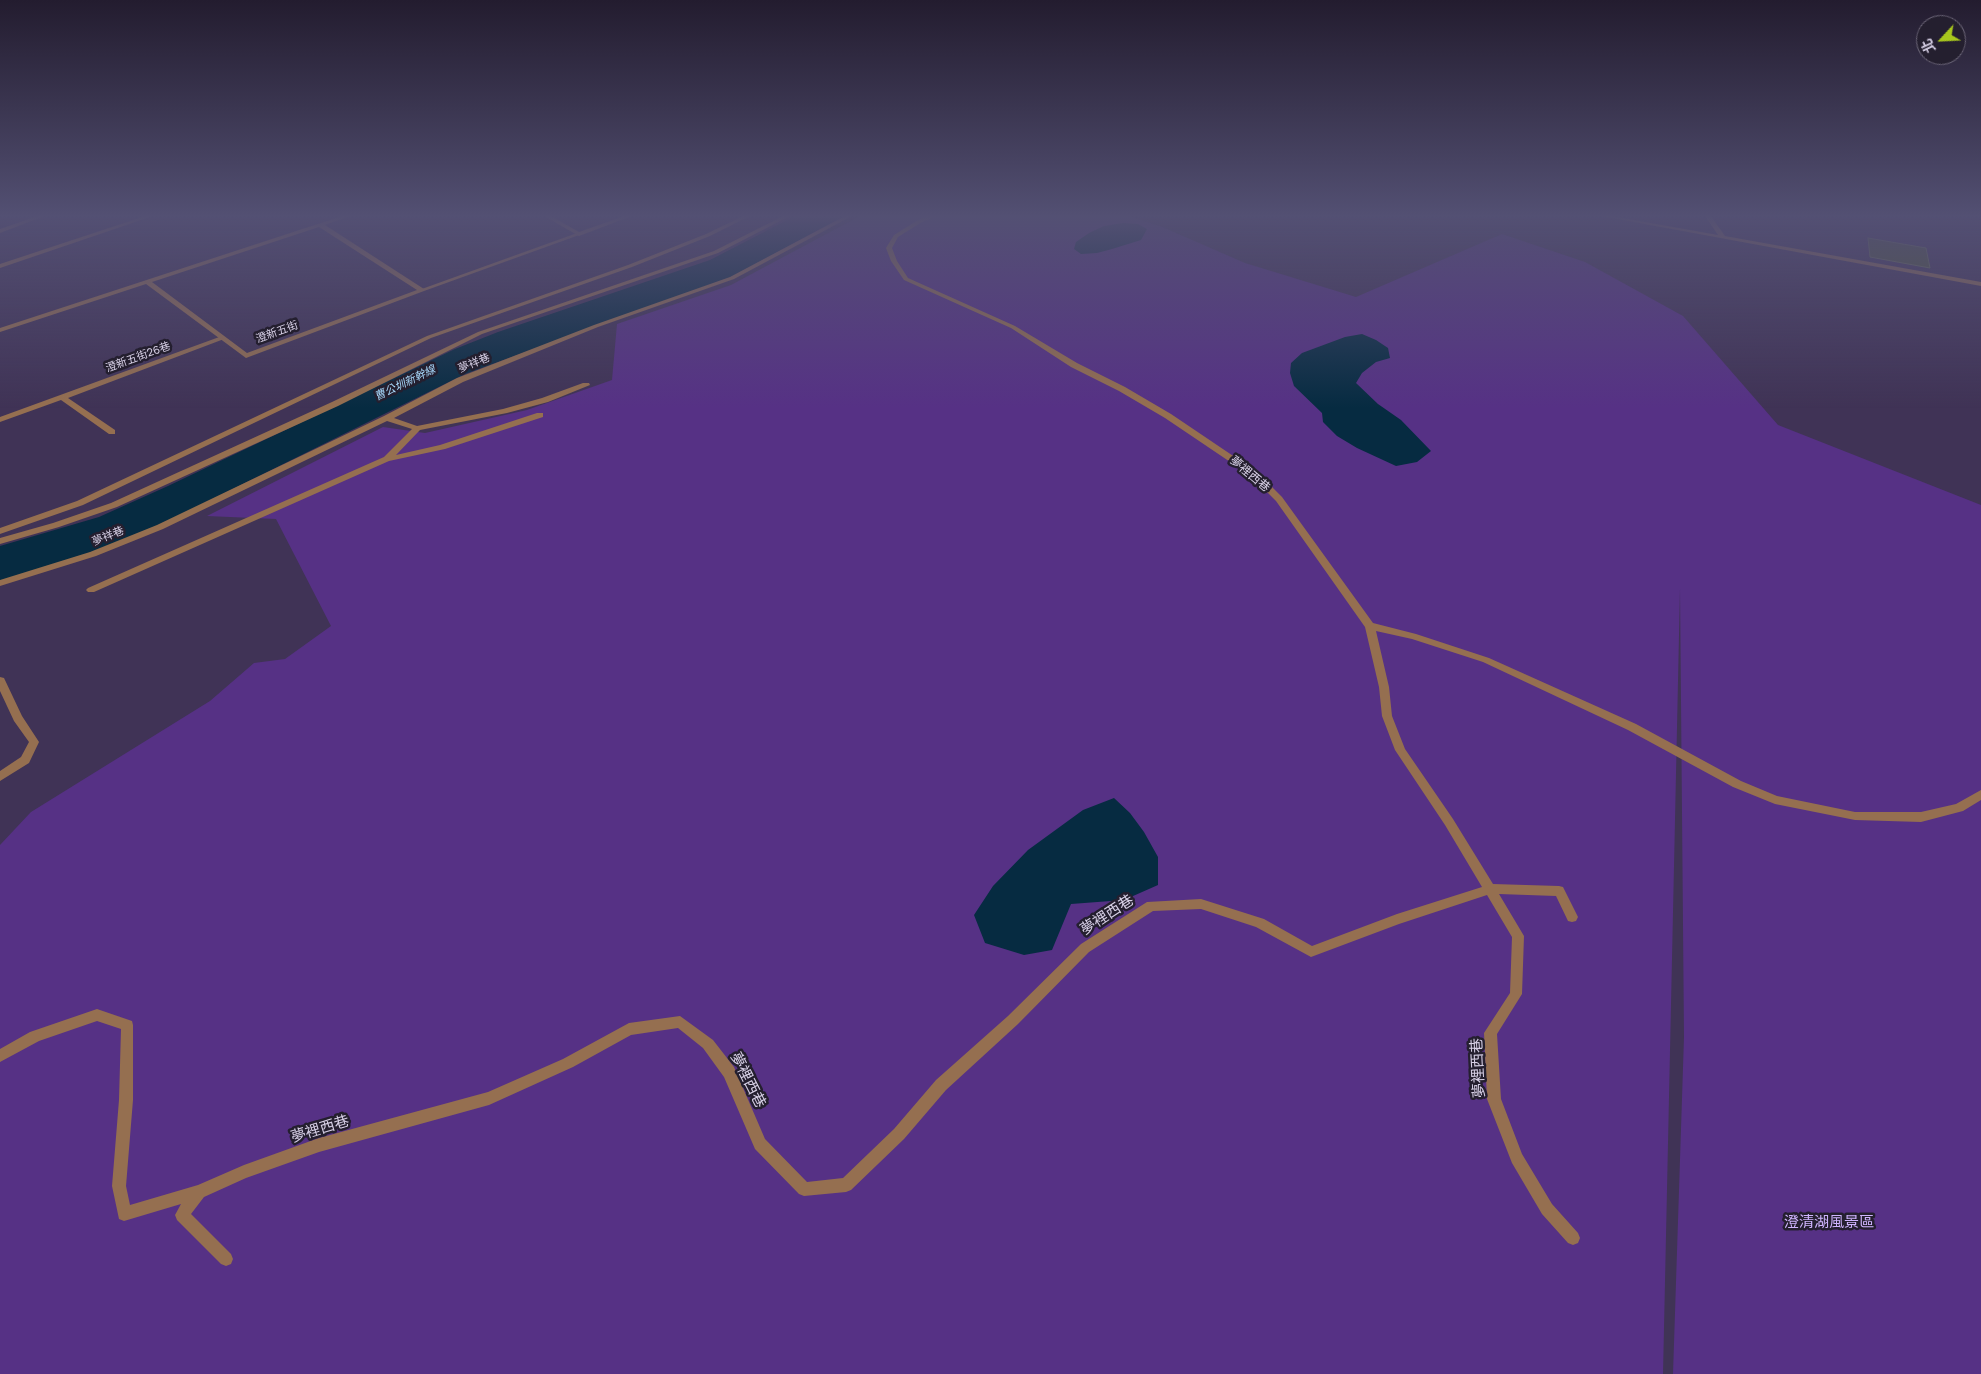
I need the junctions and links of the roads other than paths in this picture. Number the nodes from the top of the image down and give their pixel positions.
1 (153, 280) edge
2 (406, 280) edge
3 (450, 280) edge
4 (590, 280) edge
5 (634, 280) edge
6 (726, 280) edge
7 (908, 280) edge
8 (1960, 280) edge
9 (147, 282) junction
10 (1981, 284) edge
11 (422, 290) junction
12 (0, 330) edge
13 (222, 338) junction
14 (586, 385) dead end
15 (62, 397) junction
16 (540, 415) dead end
17 (387, 418) junction
18 (0, 420) edge
19 (417, 428) junction
20 (112, 432) dead end
21 (387, 459) junction
22 (0, 531) edge
23 (0, 541) edge
24 (0, 583) edge
25 (90, 590) dead end
26 (1370, 626) junction
27 (0, 681) edge
28 (0, 777) edge
29 (1981, 794) edge
30 (1491, 889) junction
31 (1572, 917) dead end
32 (0, 1056) edge
33 (198, 1192) junction
34 (1573, 1238) dead end
35 (226, 1259) dead end

1 - 9 street
2 - 11 street
3 - 11 street
4 - 22 street
5 - 23 street
6 - 17 street, 夢祥巷
7 - 26 street, 夢裡西巷
8 - 10 street
9 - 12 street
9 - 13 street, 澄新五街
11 - 13 street, 澄新五街
13 - 15 street, 澄新五街26巷
14 - 19 street
15 - 18 street, 澄新五街26巷
15 - 20 street
16 - 21 street
17 - 19 street
17 - 24 street, 夢祥巷
19 - 21 street
21 - 25 street
26 - 29 street
26 - 30 street, 夢裡西巷
27 - 28 street
30 - 31 street, 夢裡西巷
30 - 33 street, 夢裡西巷
30 - 34 street, 夢裡西巷
32 - 33 street, 夢裡西巷
33 - 35 street

